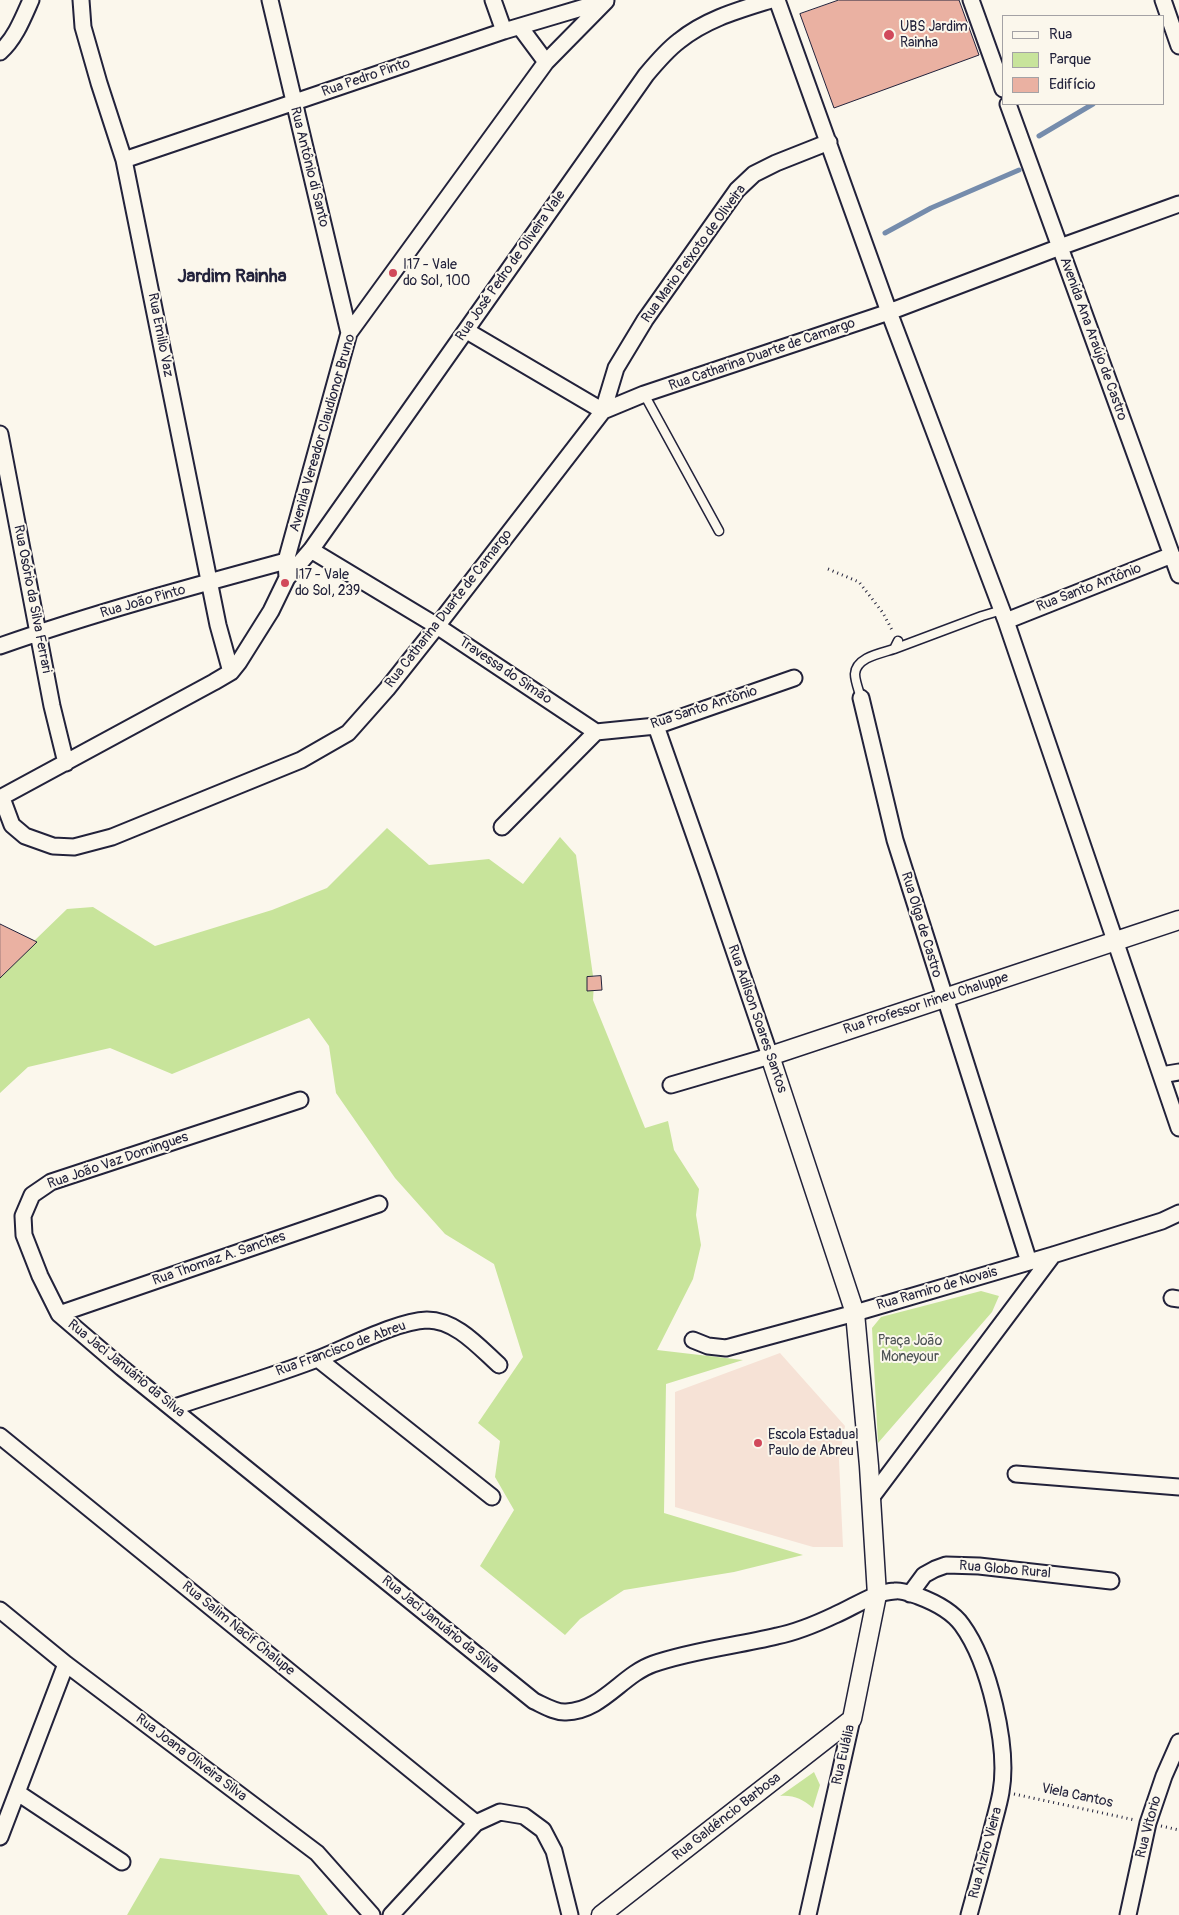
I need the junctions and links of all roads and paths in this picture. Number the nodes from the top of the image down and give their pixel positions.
1 (31, 0) edge
2 (81, 0) edge
3 (270, 0) edge
4 (493, 0) edge
5 (607, 0) edge
6 (772, 0) edge
7 (777, 0) edge
8 (971, 0) edge
9 (1163, 0) edge
10 (520, 26) junction
11 (504, 31) junction
12 (1179, 46) edge
13 (0, 52) edge
14 (546, 62) junction
15 (1002, 86) edge
16 (293, 102) junction
17 (1008, 105) edge
18 (829, 142) junction
19 (124, 160) junction
20 (1179, 204) edge
21 (1060, 247) junction
22 (888, 312) junction
23 (467, 331) junction
24 (350, 333) junction
25 (644, 394) junction
26 (603, 411) junction
27 (0, 434) edge
28 (719, 532) dead end
29 (311, 550) junction
30 (1172, 555) junction
31 (286, 561) junction
32 (828, 569) dead end
33 (1179, 575) edge
34 (287, 578) junction
35 (210, 582) junction
36 (1004, 616) junction
37 (437, 626) junction
38 (38, 632) junction
39 (896, 645) junction
40 (0, 646) edge
41 (231, 672) junction
42 (794, 678) dead end
43 (861, 698) joint
44 (656, 726) junction
45 (596, 732) junction
46 (66, 763) junction
47 (1, 798) edge
48 (502, 827) dead end
49 (1179, 920) edge
50 (1115, 941) junction
51 (943, 998) junction
52 (770, 1056) junction
53 (1179, 1072) edge
54 (1161, 1075) junction
55 (671, 1085) dead end
56 (300, 1100) dead end
57 (1179, 1128) edge
58 (378, 1204) dead end
59 (1179, 1213) edge
60 (1053, 1255) junction
61 (1029, 1262) junction
62 (855, 1313) junction
63 (59, 1314) junction
64 (693, 1340) dead end
65 (318, 1358) junction
66 (499, 1365) dead end
67 (172, 1408) junction
68 (0, 1436) edge
69 (1016, 1474) dead end
70 (1179, 1488) edge
71 (492, 1497) dead end
72 (871, 1498) junction
73 (1111, 1581) dead end
74 (910, 1594) junction
75 (877, 1595) junction
76 (0, 1610) edge
77 (66, 1664) junction
78 (852, 1719) junction
79 (1179, 1742) edge
80 (1002, 1791) junction
81 (18, 1793) junction
82 (476, 1822) junction
83 (1148, 1823) junction
84 (0, 1837) edge
85 (122, 1862) dead end
86 (372, 1915) edge
87 (391, 1915) edge
88 (570, 1915) edge
89 (601, 1915) edge
90 (808, 1915) edge
91 (969, 1915) edge
92 (1128, 1915) edge

1 - 13 street
2 - 19 street, Rua Emilio Vaz
3 - 16 street, Rua Antônio di Santo
4 - 11 street
5 - 10 street, Rua Pedro Pinto
5 - 14 street, Avenida Vereador Claudionor Bruno
6 - 23 street, Rua José Pedro de Oliveira Vale
7 - 18 street
8 - 15 street
9 - 12 street
10 - 11 street, Rua Pedro Pinto
10 - 14 street
11 - 16 street, Rua Pedro Pinto
14 - 24 street, Avenida Vereador Claudionor Bruno
16 - 19 street, Rua Pedro Pinto
16 - 24 street, Rua Antônio di Santo
17 - 21 street, Avenida Ana Araújo de Castro
18 - 22 street
18 - 26 street, Rua Mario Peixoto de Oliveira
19 - 35 street, Rua Emilio Vaz
20 - 21 street, Rua Catharina Duarte de Camargo
21 - 22 street, Rua Catharina Duarte de Camargo
21 - 30 street, Avenida Ana Araújo de Castro
22 - 25 street, Rua Catharina Duarte de Camargo
22 - 36 street
23 - 26 street
23 - 29 street, Rua José Pedro de Oliveira Vale
24 - 31 street, Avenida Vereador Claudionor Bruno
25 - 26 street, Rua Catharina Duarte de Camargo
25 - 28 lane
26 - 37 street, Rua Catharina Duarte de Camargo
27 - 38 street, Rua Osório da Silva Ferrari
29 - 34 street, Rua José Pedro de Oliveira Vale
29 - 37 street, Travessa do Simão
30 - 33 street, Avenida Ana Araújo de Castro
30 - 36 street, Rua Santo Antônio
31 - 34 street, Avenida Vereador Claudionor Bruno
31 - 35 street, Rua João Pinto
32 - 39 path
34 - 41 street, Avenida Vereador Claudionor Bruno
35 - 38 street, Rua João Pinto
35 - 41 street, Rua Emilio Vaz
36 - 39 lane
36 - 50 street
37 - 45 street, Travessa do Simão
37 - 47 street, Rua Catharina Duarte de Camargo
38 - 40 street, Rua João Pinto
38 - 46 street, Rua Osório da Silva Ferrari
39 - 43 lane
41 - 46 street, Avenida Vereador Claudionor Bruno
42 - 44 street, Rua Santo Antônio
43 - 51 street, Rua Olga de Castro
44 - 45 street, Rua Santo Antônio
44 - 52 street, Rua Adilson Soares Santos
45 - 48 street
46 - 47 street, Avenida Vereador Claudionor Bruno
49 - 50 street, Rua Professor Irineu Chaluppe
50 - 51 street, Rua Professor Irineu Chaluppe
50 - 54 street
51 - 52 street, Rua Professor Irineu Chaluppe
51 - 61 street, Rua Olga de Castro
52 - 55 street, Rua Professor Irineu Chaluppe
52 - 62 street, Rua Adilson Soares Santos
53 - 54 street
54 - 57 street
56 - 63 street, Rua João Vaz Domingues
58 - 63 street, Rua Thomaz A. Sanches
59 - 60 street, Rua Ramiro de Novais
60 - 61 street, Rua Ramiro de Novais
60 - 72 street
61 - 62 street, Rua Ramiro de Novais
62 - 64 street, Rua Ramiro de Novais
62 - 72 street, Rua Adilson Soares Santos
63 - 67 street, Rua Jaci Januário da Silva
65 - 66 street, Rua Francisco de Abreu
65 - 67 street, Rua Francisco de Abreu
65 - 71 street
67 - 75 street, Rua Jaci Januário da Silva
68 - 82 street, Rua Salim Nacif Chalupe
69 - 70 street
72 - 75 street, Rua Eulália
73 - 74 street, Rua Globo Rural
74 - 75 street, Rua Jaci Januário da Silva
74 - 80 street, Rua Alziro Vieira
75 - 78 street, Rua Eulália
76 - 77 street, Rua Joana Oliveira Silva
77 - 81 street
77 - 86 street, Rua Joana Oliveira Silva
78 - 89 street, Rua Galdêncio Barbosa
78 - 90 street, Rua Eulália
79 - 83 street, Rua Vitorio
80 - 83 path, Viela Cantos
80 - 91 street, Rua Alziro Vieira
81 - 84 street
81 - 85 street
82 - 87 street
82 - 88 street
83 - 92 street, Rua Vitorio

